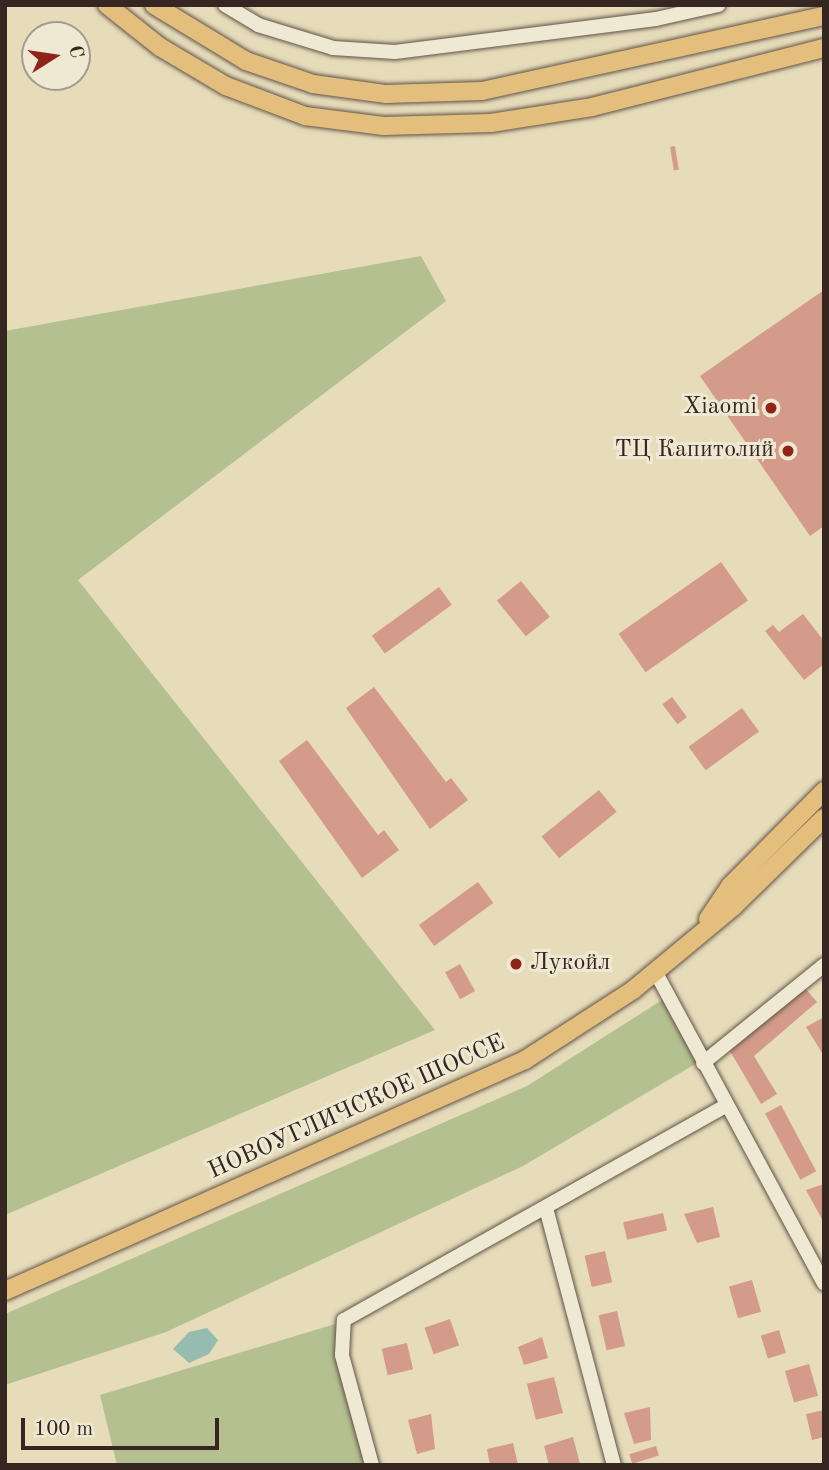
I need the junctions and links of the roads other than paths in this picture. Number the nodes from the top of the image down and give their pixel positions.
1 (107, 5) edge
2 (154, 5) edge
3 (225, 5) edge
4 (718, 5) edge
5 (824, 16) edge
6 (824, 48) edge
7 (824, 791) edge
8 (824, 818) edge
9 (702, 927) junction
10 (824, 965) edge
11 (655, 971) junction
12 (704, 1063) junction
13 (726, 1106) junction
14 (546, 1208) junction
15 (824, 1283) edge
16 (5, 1291) edge
17 (372, 1465) edge
18 (614, 1465) edge

1 - 6 main road
2 - 5 main road
3 - 4 street
7 - 9 main road, НОВОУГЛИЧСКОЕ ШОССЕ
8 - 9 main road, НОВОУГЛИЧСКОЕ ШОССЕ
9 - 11 main road, НОВОУГЛИЧСКОЕ ШОССЕ
10 - 12 street
11 - 12 street
11 - 16 main road, НОВОУГЛИЧСКОЕ ШОССЕ
12 - 13 street
13 - 14 street
13 - 15 street
14 - 17 street
14 - 18 street

